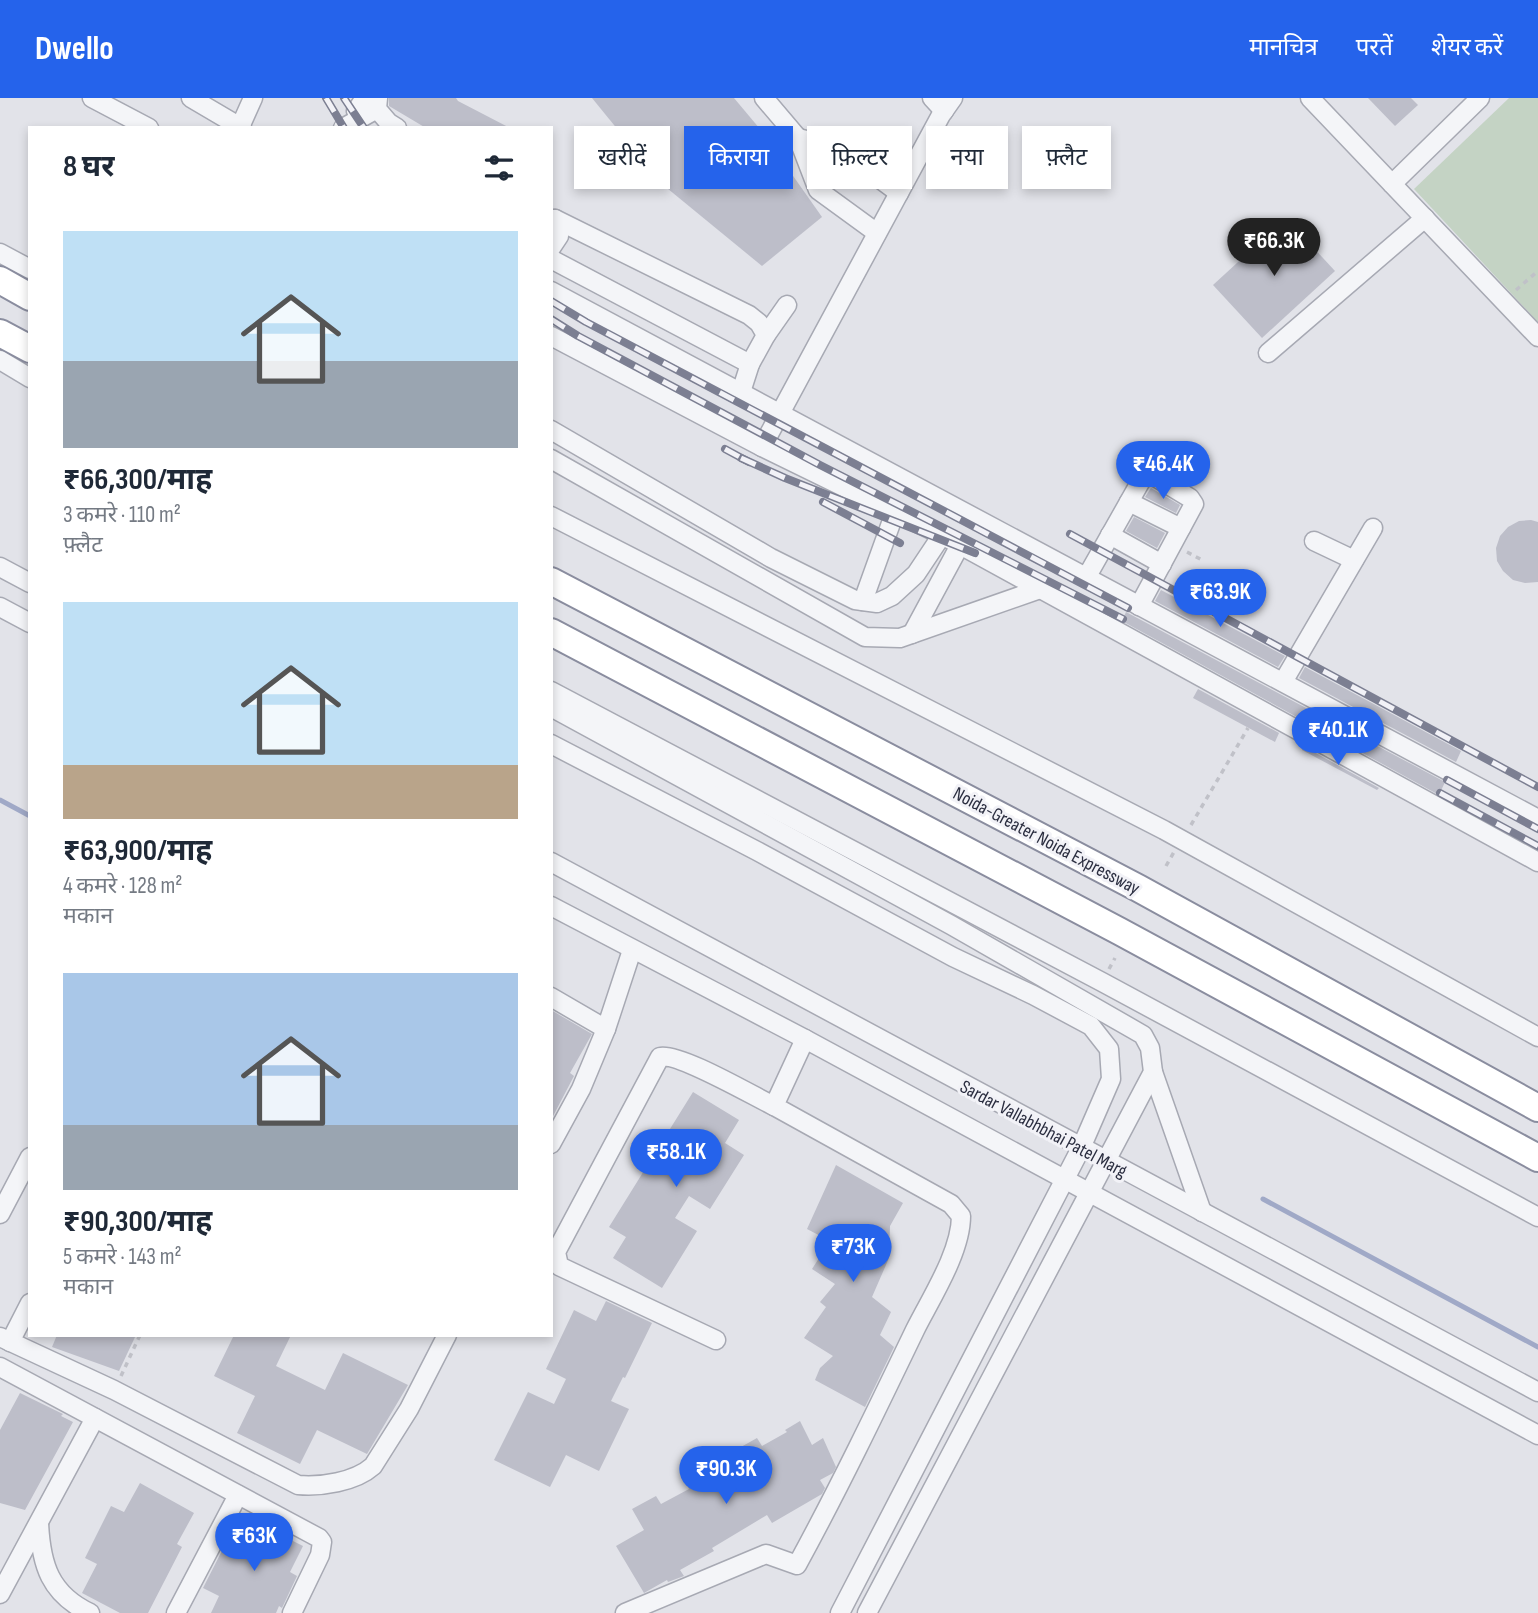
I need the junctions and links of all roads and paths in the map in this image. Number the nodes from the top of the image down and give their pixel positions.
1 (92, 98) edge
2 (253, 98) edge
3 (764, 98) edge
4 (1310, 98) edge
5 (1480, 98) edge
6 (198, 100) edge
7 (943, 102) edge
8 (369, 104) edge
9 (145, 126) edge
10 (239, 126) edge
11 (241, 126) edge
12 (345, 126) edge
13 (394, 126) edge
14 (798, 138) junction
15 (1392, 184) junction
16 (899, 193) junction
17 (1424, 218) junction
18 (553, 219) edge
19 (877, 233) junction
20 (553, 245) edge
21 (0, 253) edge
22 (553, 260) edge
23 (1538, 271) edge
24 (19, 279) edge
25 (553, 292) edge
26 (1503, 301) junction
27 (787, 305) dead end
28 (0, 333) edge
29 (766, 335) junction
30 (553, 336) edge
31 (1538, 337) edge
32 (28, 348) edge
33 (1268, 353) dead end
34 (0, 360) edge
35 (750, 364) junction
36 (28, 377) edge
37 (741, 392) junction
38 (780, 413) junction
39 (553, 431) edge
40 (762, 447) junction
41 (553, 460) edge
42 (1129, 502) junction
43 (895, 512) junction
44 (553, 517) edge
45 (1181, 528) junction
46 (1373, 528) dead end
47 (942, 535) junction
48 (1110, 535) junction
49 (1314, 541) dead end
50 (960, 545) junction
51 (1354, 560) junction
52 (1162, 564) junction
53 (0, 567) edge
54 (1086, 578) junction
55 (28, 582) edge
56 (553, 582) edge
57 (1040, 589) junction
58 (863, 601) junction
59 (1139, 606) junction
60 (0, 607) edge
61 (28, 622) edge
62 (553, 633) edge
63 (912, 634) junction
64 (1283, 682) junction
65 (553, 692) edge
66 (553, 708) edge
67 (1248, 728) dead end
68 (553, 745) edge
69 (1538, 819) edge
70 (1182, 839) junction
71 (1538, 862) edge
72 (553, 863) edge
73 (1167, 866) dead end
74 (553, 907) edge
75 (632, 950) junction
76 (553, 998) edge
77 (606, 1029) junction
78 (1538, 1037) edge
79 (805, 1039) junction
80 (1153, 1072) junction
81 (774, 1106) junction
82 (1538, 1108) edge
83 (553, 1140) edge
84 (1081, 1147) junction
85 (1538, 1158) edge
86 (1105, 1160) junction
87 (28, 1161) edge
88 (1063, 1180) junction
89 (1087, 1193) junction
90 (1202, 1212) junction
91 (0, 1214) edge
92 (1538, 1217) edge
93 (28, 1306) edge
94 (139, 1337) edge
95 (446, 1337) edge
96 (5, 1340) edge
97 (716, 1340) dead end
98 (0, 1367) edge
99 (114, 1390) junction
100 (1538, 1392) edge
101 (94, 1418) junction
102 (1538, 1435) edge
103 (238, 1495) junction
104 (38, 1523) junction
105 (0, 1594) edge
106 (90, 1613) edge
107 (176, 1613) edge
108 (292, 1613) edge
109 (625, 1613) edge
110 (840, 1613) edge
111 (867, 1613) edge

1 - 9 street
2 - 11 street
3 - 14 street
4 - 15 street
5 - 15 street
6 - 10 street
7 - 16 street
8 - 12 street
8 - 13 street
14 - 16 street
14 - 19 street
15 - 17 street
16 - 19 street
17 - 26 street
17 - 33 street
18 - 20 street
18 - 29 street
19 - 38 street
21 - 24 street
22 - 35 street
23 - 26 path
25 - 37 street
26 - 31 street
27 - 29 street
28 - 32 highway
29 - 35 street
30 - 40 street
34 - 36 street
35 - 37 street
37 - 38 street
38 - 40 street
38 - 54 street
39 - 58 street
40 - 43 street
41 - 63 street
42 - 45 street
42 - 45 street
42 - 48 street
43 - 47 street
43 - 58 street
44 - 70 street
45 - 52 street
46 - 51 street
47 - 50 street
47 - 58 street
48 - 52 street
48 - 54 street
49 - 51 street
50 - 57 street
50 - 63 street
51 - 64 street
52 - 59 street
53 - 55 street
54 - 59 street
56 - 82 highway, Noida-Greater Noida Expressway
57 - 63 street
57 - 71 street
59 - 64 street
60 - 61 street
62 - 85 highway
64 - 69 street
65 - 92 street
66 - 80 street
67 - 70 path
68 - 84 street
70 - 73 path
70 - 78 street
72 - 84 street, Sardar Vallabhbhai Patel Marg
74 - 75 street, Sardar Vallabhbhai Patel Marg
75 - 77 street
75 - 79 street, Sardar Vallabhbhai Patel Marg
76 - 77 street
77 - 83 street
79 - 81 street
79 - 88 street, Sardar Vallabhbhai Patel Marg
80 - 86 street
80 - 90 street
81 - 97 street
81 - 109 street
84 - 86 street, Sardar Vallabhbhai Patel Marg
84 - 88 street
86 - 89 street
86 - 90 street, Sardar Vallabhbhai Patel Marg
87 - 91 street
88 - 89 street, Sardar Vallabhbhai Patel Marg
88 - 110 street
89 - 102 street, Sardar Vallabhbhai Patel Marg
89 - 111 street
90 - 100 street, Sardar Vallabhbhai Patel Marg
93 - 96 street
94 - 99 path
95 - 99 street
96 - 99 street
98 - 101 street
101 - 103 street
101 - 104 street
103 - 107 street
103 - 108 street
104 - 105 street
104 - 106 street

